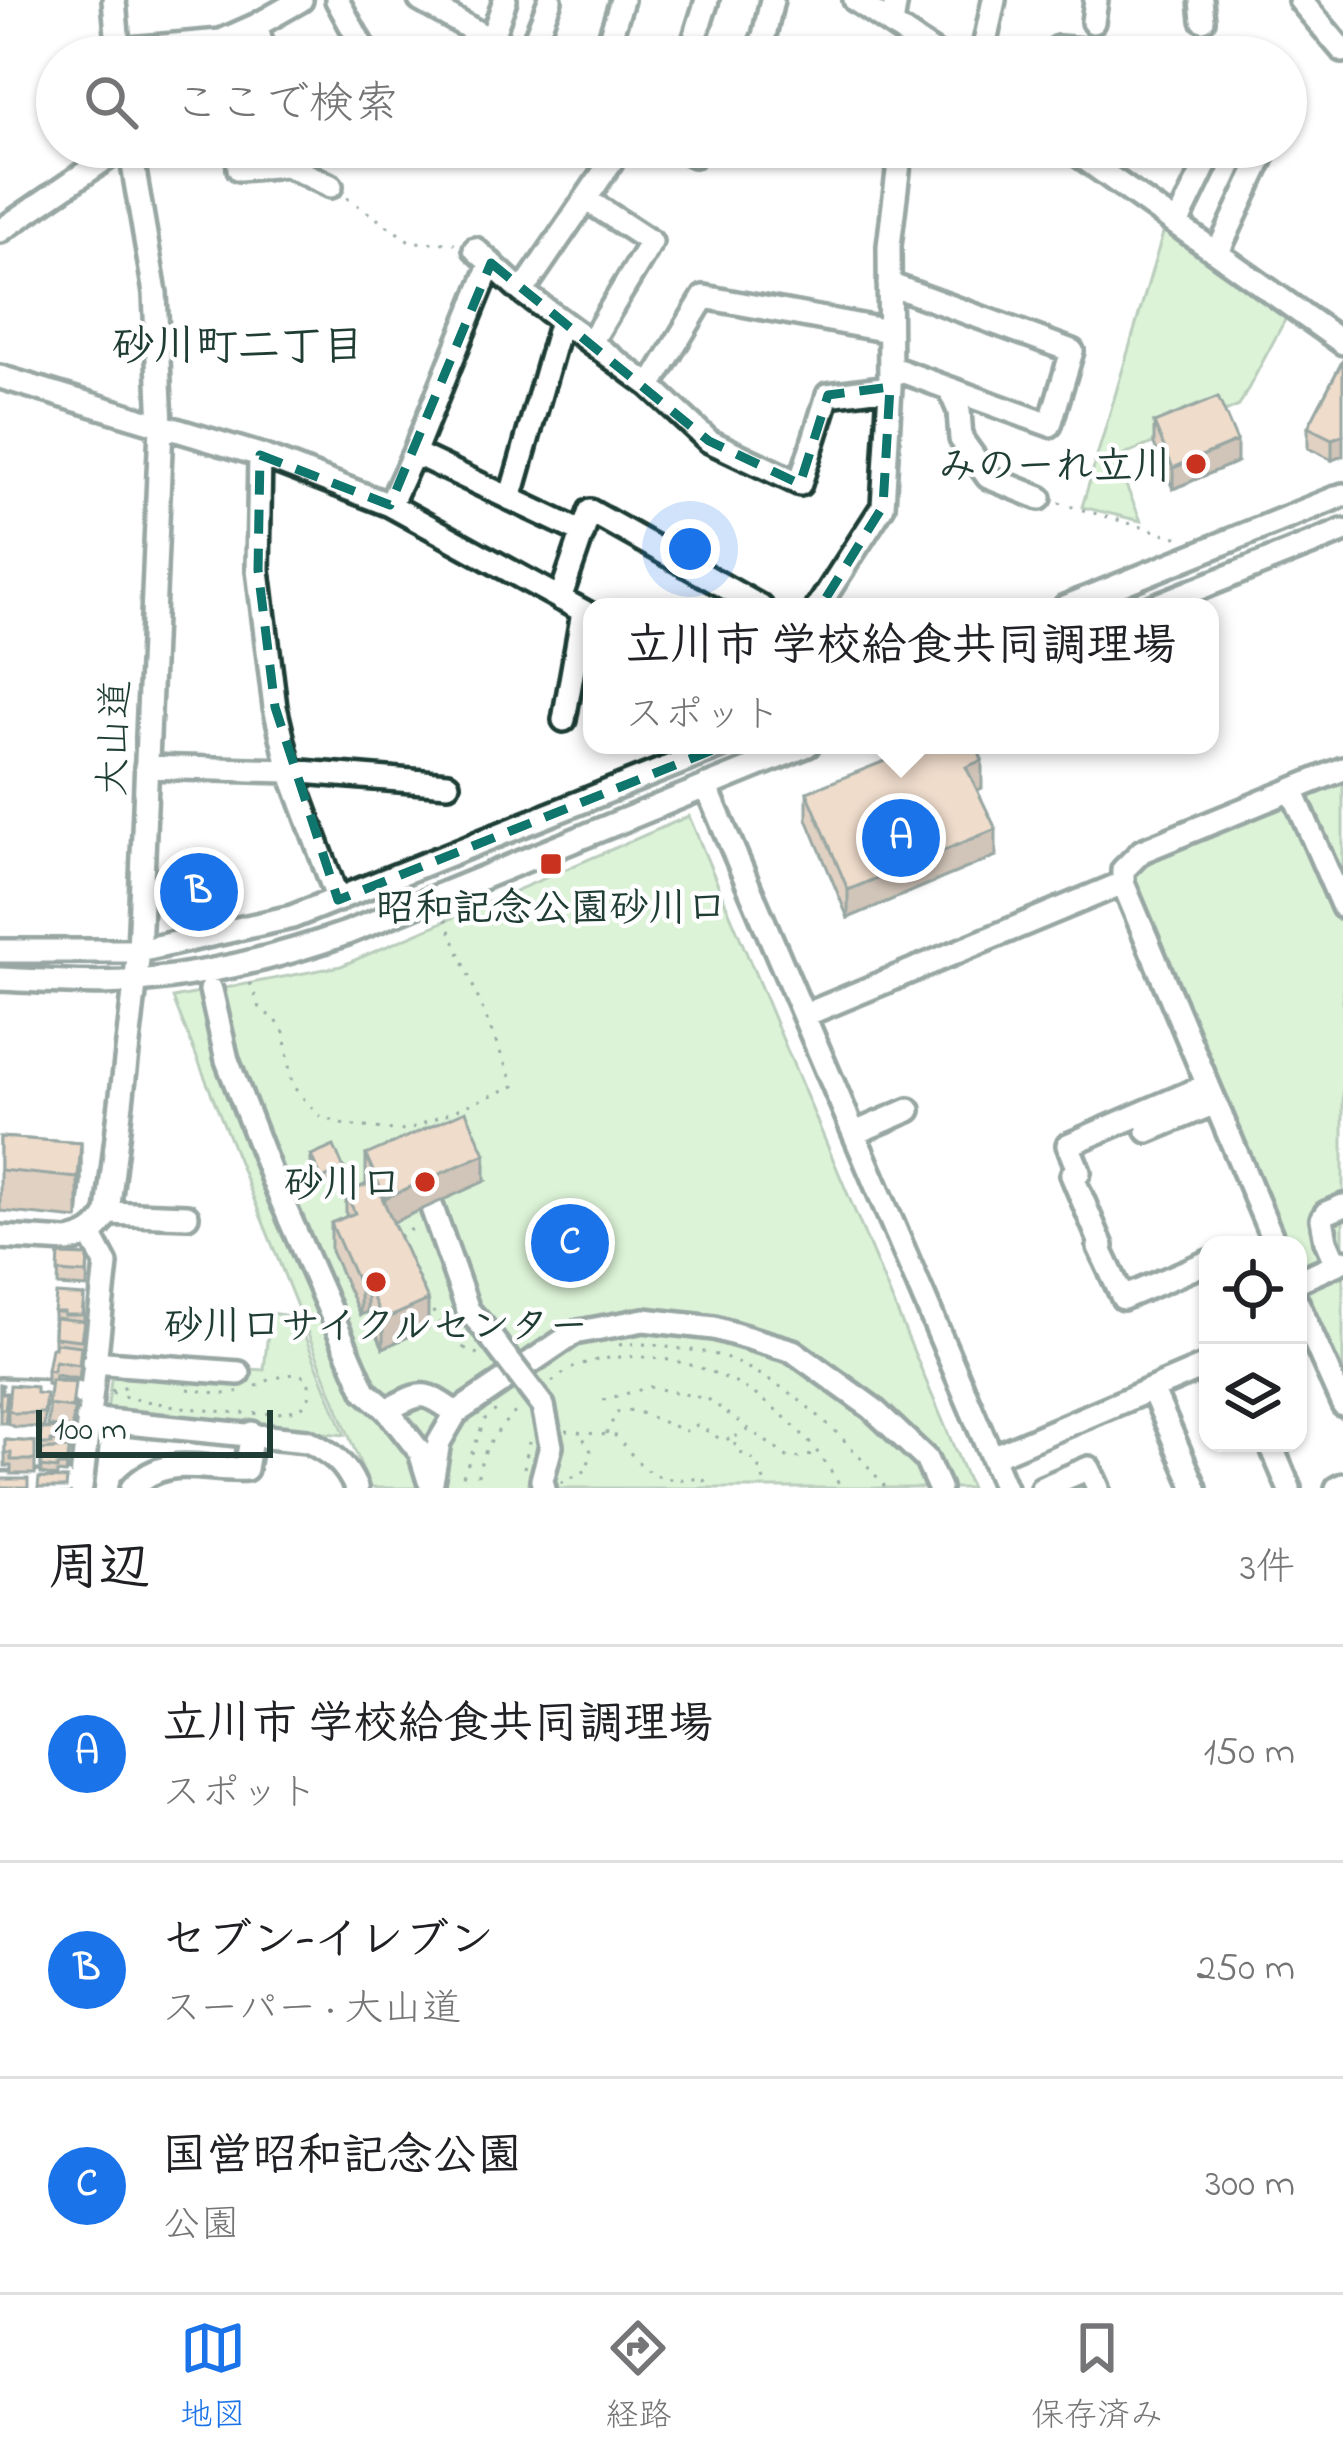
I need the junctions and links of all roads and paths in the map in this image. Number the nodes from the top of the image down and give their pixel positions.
1 (114, 0) edge
2 (301, 0) edge
3 (337, 0) edge
4 (505, 0) edge
5 (550, 0) edge
6 (622, 0) edge
7 (707, 0) edge
8 (772, 0) edge
9 (855, 0) edge
10 (896, 0) edge
11 (994, 0) edge
12 (1300, 0) edge
13 (428, 2) edge
14 (892, 24) junction
15 (257, 26) junction
16 (117, 36) edge
17 (233, 36) edge
18 (259, 36) edge
19 (357, 36) edge
20 (484, 36) edge
21 (492, 36) edge
22 (534, 36) edge
23 (611, 36) edge
24 (695, 36) edge
25 (764, 36) edge
26 (902, 36) edge
27 (986, 36) edge
28 (1343, 51) edge
29 (100, 168) edge
30 (131, 168) edge
31 (303, 168) edge
32 (608, 168) edge
33 (898, 168) edge
34 (1100, 168) edge
35 (1204, 168) edge
36 (1257, 168) edge
37 (331, 186) joint
38 (587, 200) junction
39 (1178, 224) junction
40 (0, 231) edge
41 (1218, 252) junction
42 (483, 256) junction
43 (889, 284) junction
44 (522, 292) junction
45 (561, 321) junction
46 (889, 332) junction
47 (1340, 332) edge
48 (591, 342) junction
49 (0, 377) edge
50 (890, 377) junction
51 (650, 386) junction
52 (950, 390) junction
53 (161, 426) junction
54 (414, 454) junction
55 (260, 455) junction
56 (1343, 495) edge
57 (1040, 498) joint
58 (510, 499) junction
59 (390, 505) junction
60 (1343, 531) edge
61 (583, 533) junction
62 (1191, 541) dead end
63 (745, 598) edge
64 (824, 598) edge
65 (1087, 598) edge
66 (1175, 598) edge
67 (560, 599) junction
68 (583, 611) edge
69 (583, 636) edge
70 (564, 719) dead end
71 (701, 754) edge
72 (786, 754) edge
73 (146, 767) junction
74 (1343, 769) edge
75 (290, 771) junction
76 (644, 776) junction
77 (448, 784) dead end
78 (706, 786) junction
79 (1292, 790) junction
80 (656, 806) junction
81 (1123, 883) junction
82 (435, 896) junction
83 (338, 900) junction
84 (1343, 907) edge
85 (0, 951) edge
86 (139, 951) junction
87 (242, 965) junction
88 (0, 980) edge
89 (135, 981) junction
90 (211, 990) dead end
91 (806, 1016) junction
92 (1212, 1094) junction
93 (909, 1110) dead end
94 (1158, 1132) dead end
95 (855, 1133) junction
96 (1242, 1166) junction
97 (1220, 1176) dead end
98 (424, 1185) edge
99 (1343, 1206) edge
100 (108, 1213) junction
101 (188, 1216) dead end
102 (420, 1224) dead end
103 (90, 1234) junction
104 (1273, 1235) edge
105 (0, 1237) edge
106 (399, 1237) edge
107 (1340, 1263) edge
108 (1199, 1266) edge
109 (1307, 1277) edge
110 (424, 1293) edge
111 (1307, 1330) edge
112 (471, 1340) junction
113 (616, 1345) dead end
114 (93, 1362) junction
115 (1199, 1369) edge
116 (239, 1373) dead end
117 (133, 1385) dead end
118 (184, 1388) dead end
119 (1152, 1389) junction
120 (0, 1390) edge
121 (90, 1394) junction
122 (539, 1398) junction
123 (603, 1400) dead end
124 (1343, 1405) edge
125 (502, 1406) dead end
126 (387, 1410) junction
127 (456, 1414) junction
128 (87, 1419) junction
129 (751, 1429) junction
130 (579, 1431) junction
131 (540, 1432) junction
132 (252, 1433) junction
133 (606, 1435) junction
134 (733, 1438) junction
135 (1274, 1452) edge
136 (820, 1454) junction
137 (992, 1456) junction
138 (536, 1481) edge
139 (0, 1484) edge
140 (82, 1485) edge
141 (132, 1488) edge
142 (356, 1488) edge
143 (431, 1488) edge
144 (462, 1488) edge
145 (477, 1488) edge
146 (708, 1488) edge
147 (767, 1488) edge
148 (841, 1488) edge
149 (886, 1488) edge
150 (938, 1488) edge
151 (1005, 1488) edge
152 (1042, 1488) edge
153 (1098, 1488) edge
154 (1195, 1488) edge
155 (1289, 1488) edge

1 - 16 street
2 - 15 street
3 - 19 street
4 - 21 street
5 - 22 street
6 - 23 street
7 - 24 street
8 - 25 street
9 - 14 street
10 - 14 street
11 - 27 street
12 - 28 street
13 - 20 street
14 - 26 street
15 - 17 street
15 - 18 street
29 - 40 street
30 - 53 street, 大山道
31 - 37 street
32 - 38 street
33 - 43 street
34 - 39 street
35 - 39 street
36 - 41 street
37 - 42 path
38 - 44 street
38 - 48 street
39 - 41 street
41 - 47 street
42 - 44 street
42 - 54 street
43 - 46 street
43 - 52 street
44 - 45 street
45 - 48 street
45 - 58 street
46 - 50 street
46 - 51 street
48 - 51 street
49 - 53 street
50 - 51 street
50 - 52 street
50 - 64 street
52 - 57 street
53 - 55 street
53 - 73 street, 大山道
54 - 58 street
54 - 59 street
55 - 59 street
55 - 75 street
56 - 65 street
57 - 62 path
58 - 61 street
59 - 67 street
60 - 66 street
61 - 63 street
61 - 67 street
67 - 68 street
69 - 70 street
71 - 76 street
72 - 78 street
73 - 75 street
73 - 86 street, 大山道
74 - 79 street
75 - 77 street
75 - 83 street
76 - 80 street
76 - 83 street
78 - 80 street
78 - 91 street
79 - 81 street
79 - 84 street
80 - 82 street
81 - 91 street
81 - 92 street
82 - 87 street
82 - 87 path
83 - 86 street
85 - 86 street
86 - 89 street, 大山道
87 - 89 street
88 - 89 street
89 - 100 street, 大山道
90 - 126 street
91 - 95 street
92 - 94 street
92 - 96 street
92 - 108 street
93 - 95 street
95 - 137 street
96 - 97 street
96 - 104 street
98 - 112 street
99 - 107 street
100 - 101 street
100 - 103 street
102 - 106 path
103 - 105 street
103 - 114 street
107 - 109 street
110 - 112 path
111 - 124 street
112 - 122 street, bridge
113 - 149 path
114 - 116 street
114 - 121 street
115 - 119 street
117 - 118 path
119 - 137 street
119 - 154 street
120 - 121 street
121 - 128 street
122 - 131 street
122 - 136 path
122 - 145 path
123 - 129 path
125 - 144 path
126 - 127 street
126 - 143 street
127 - 143 street
127 - 150 street
128 - 132 street
128 - 140 street
129 - 134 path
129 - 136 path
130 - 131 path
130 - 133 path
130 - 138 path
131 - 138 path
131 - 138 street
132 - 141 street
132 - 142 street
133 - 134 path
133 - 146 path
134 - 147 path
135 - 155 street
136 - 148 path
137 - 151 street
139 - 140 street
152 - 153 street

